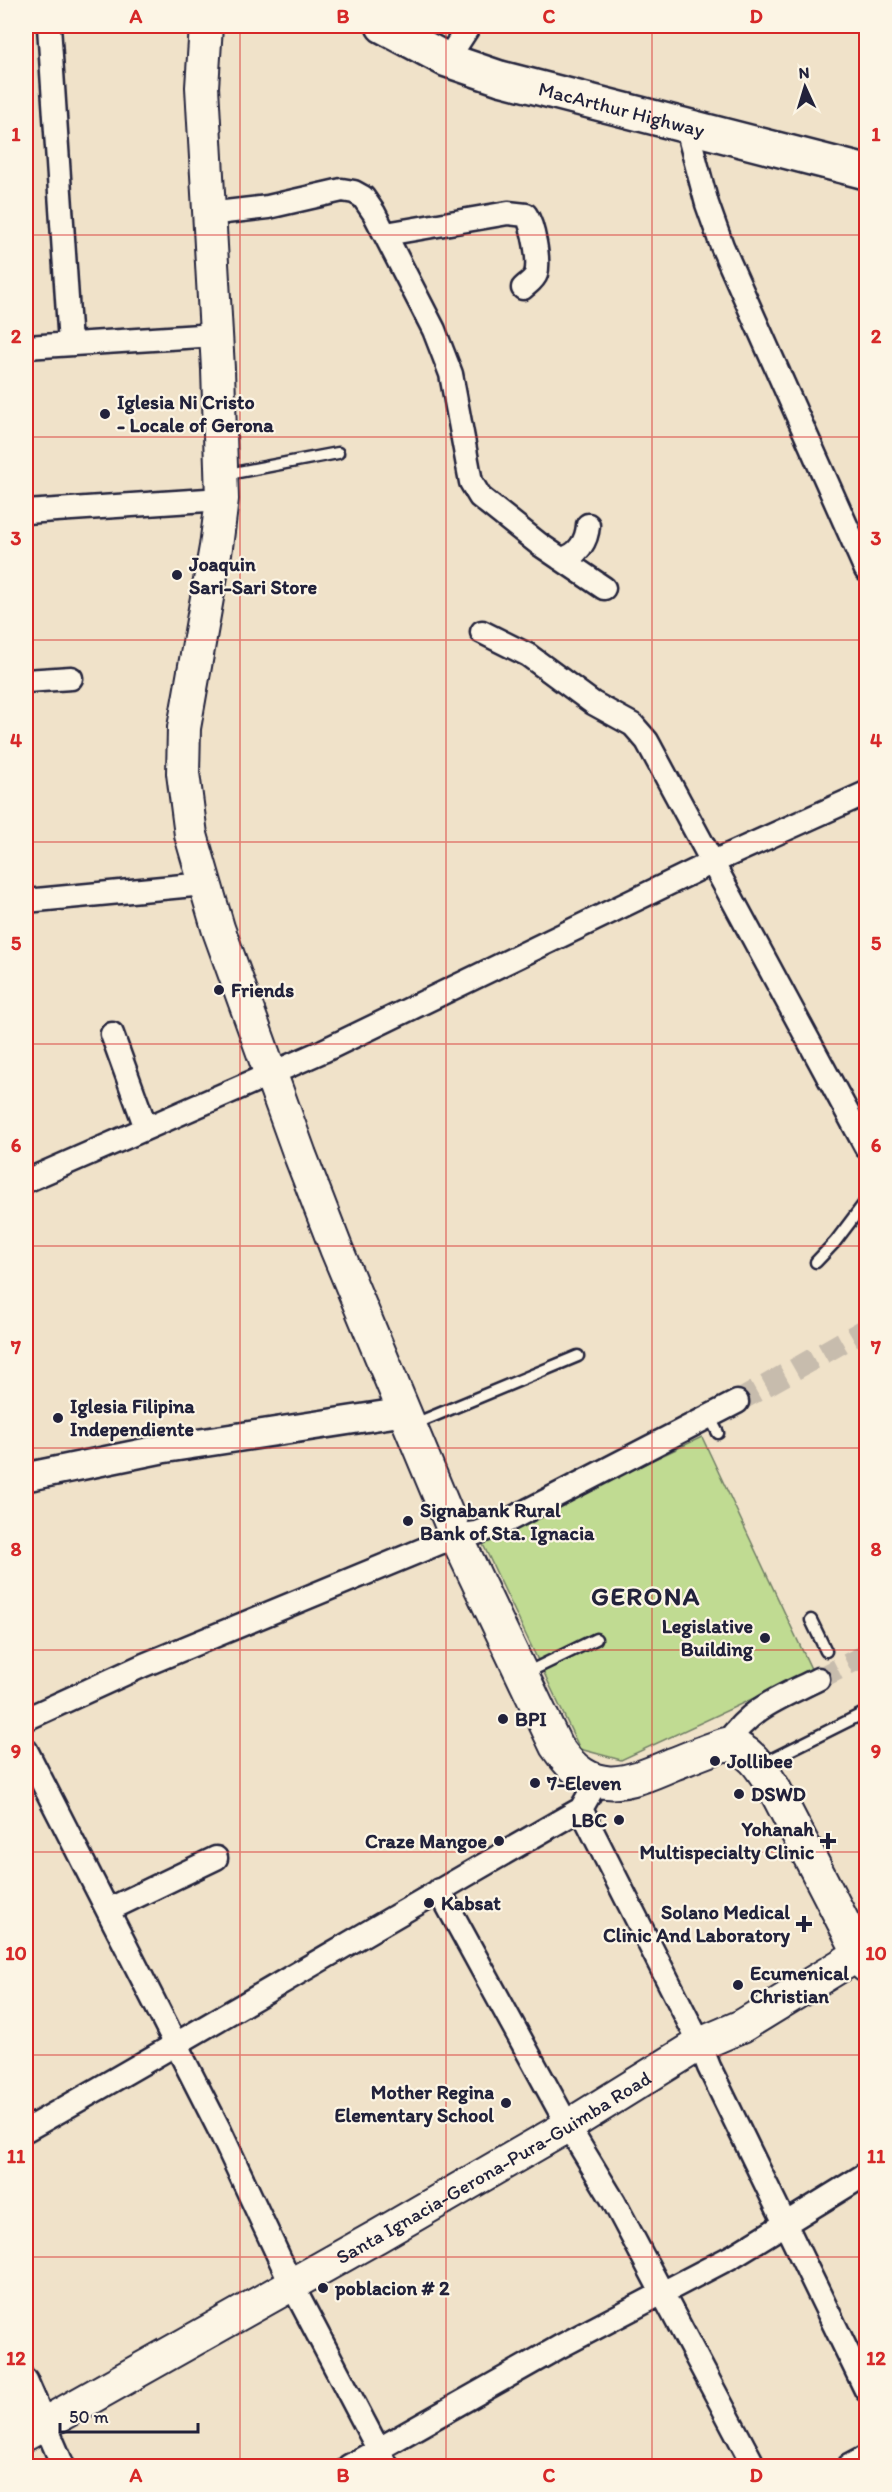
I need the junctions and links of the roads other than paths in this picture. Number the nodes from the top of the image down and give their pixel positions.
1 (49, 26) edge
2 (197, 26) edge
3 (206, 26) edge
4 (383, 26) edge
5 (469, 26) edge
6 (447, 60) junction
7 (202, 74) junction
8 (686, 125) junction
9 (867, 172) edge
10 (208, 214) junction
11 (386, 234) junction
12 (523, 288) dead end
13 (216, 335) junction
14 (70, 344) junction
15 (26, 347) edge
16 (338, 453) dead end
17 (222, 487) junction
18 (26, 512) edge
19 (588, 525) dead end
20 (561, 559) junction
21 (867, 570) edge
22 (604, 588) dead end
23 (482, 632) dead end
24 (71, 678) dead end
25 (26, 681) edge
26 (867, 793) edge
27 (713, 862) junction
28 (204, 884) junction
29 (26, 901) edge
30 (112, 1034) dead end
31 (271, 1073) junction
32 (146, 1128) junction
33 (867, 1147) edge
34 (26, 1181) edge
35 (867, 1201) edge
36 (816, 1262) dead end
37 (578, 1356) dead end
38 (737, 1402) tunnel mouth
39 (406, 1420) junction
40 (26, 1477) edge
41 (456, 1536) junction
42 (811, 1620) dead end
43 (596, 1639) dead end
44 (826, 1651) dead end
45 (521, 1675) junction
46 (818, 1679) tunnel mouth
47 (867, 1712) edge
48 (26, 1719) edge
49 (726, 1744) junction
50 (26, 1750) edge
51 (759, 1766) junction
52 (597, 1780) junction
53 (581, 1809) junction
54 (216, 1858) dead end
55 (439, 1890) junction
56 (108, 1910) junction
57 (864, 1956) edge
58 (700, 2044) junction
59 (175, 2046) junction
60 (568, 2126) junction
61 (26, 2130) edge
62 (867, 2174) edge
63 (786, 2226) junction
64 (292, 2285) junction
65 (663, 2293) junction
66 (26, 2380) edge
67 (867, 2390) edge
68 (35, 2429) edge
69 (867, 2457) edge
70 (383, 2458) edge
71 (63, 2466) edge
72 (349, 2466) edge
73 (754, 2466) edge
74 (849, 2466) edge

1 - 14 street
2 - 7 main road
3 - 7 main road
4 - 6 highway, MacArthur Highway
5 - 6 street
6 - 8 highway, MacArthur Highway
7 - 10 main road
8 - 9 highway, MacArthur Highway
8 - 21 street
10 - 11 street
10 - 13 main road
11 - 12 street
11 - 20 street
13 - 14 street
13 - 17 main road
14 - 15 street
16 - 17 lane
17 - 18 street
17 - 28 main road
19 - 20 street
20 - 22 street
23 - 27 street
24 - 25 street
26 - 27 street
27 - 31 street
27 - 33 street
28 - 29 street
28 - 31 main road
30 - 32 street
31 - 32 street
31 - 39 main road
32 - 34 street
35 - 36 lane
37 - 39 lane
38 - 41 street
39 - 40 street
39 - 41 main road
41 - 45 main road
41 - 48 street
42 - 44 lane
43 - 45 lane
45 - 52 main road
46 - 49 street
47 - 51 lane
49 - 51 main road
49 - 52 main road
50 - 56 street
51 - 57 main road
52 - 53 street
53 - 55 street
53 - 58 street
54 - 56 street
55 - 59 street
55 - 60 street
56 - 59 street
57 - 58 main road, Santa Ignacia-Gerona-Pura-Guimba Road
58 - 60 main road, Santa Ignacia-Gerona-Pura-Guimba Road
58 - 63 street
59 - 61 street
59 - 64 street
60 - 64 main road, Santa Ignacia-Gerona-Pura-Guimba Road
60 - 65 street
62 - 63 street
63 - 65 street
63 - 67 street
64 - 68 main road, Santa Ignacia-Gerona-Pura-Guimba Road
64 - 70 street
65 - 70 street
65 - 73 street
66 - 68 street
68 - 71 street
69 - 74 street
70 - 72 street

